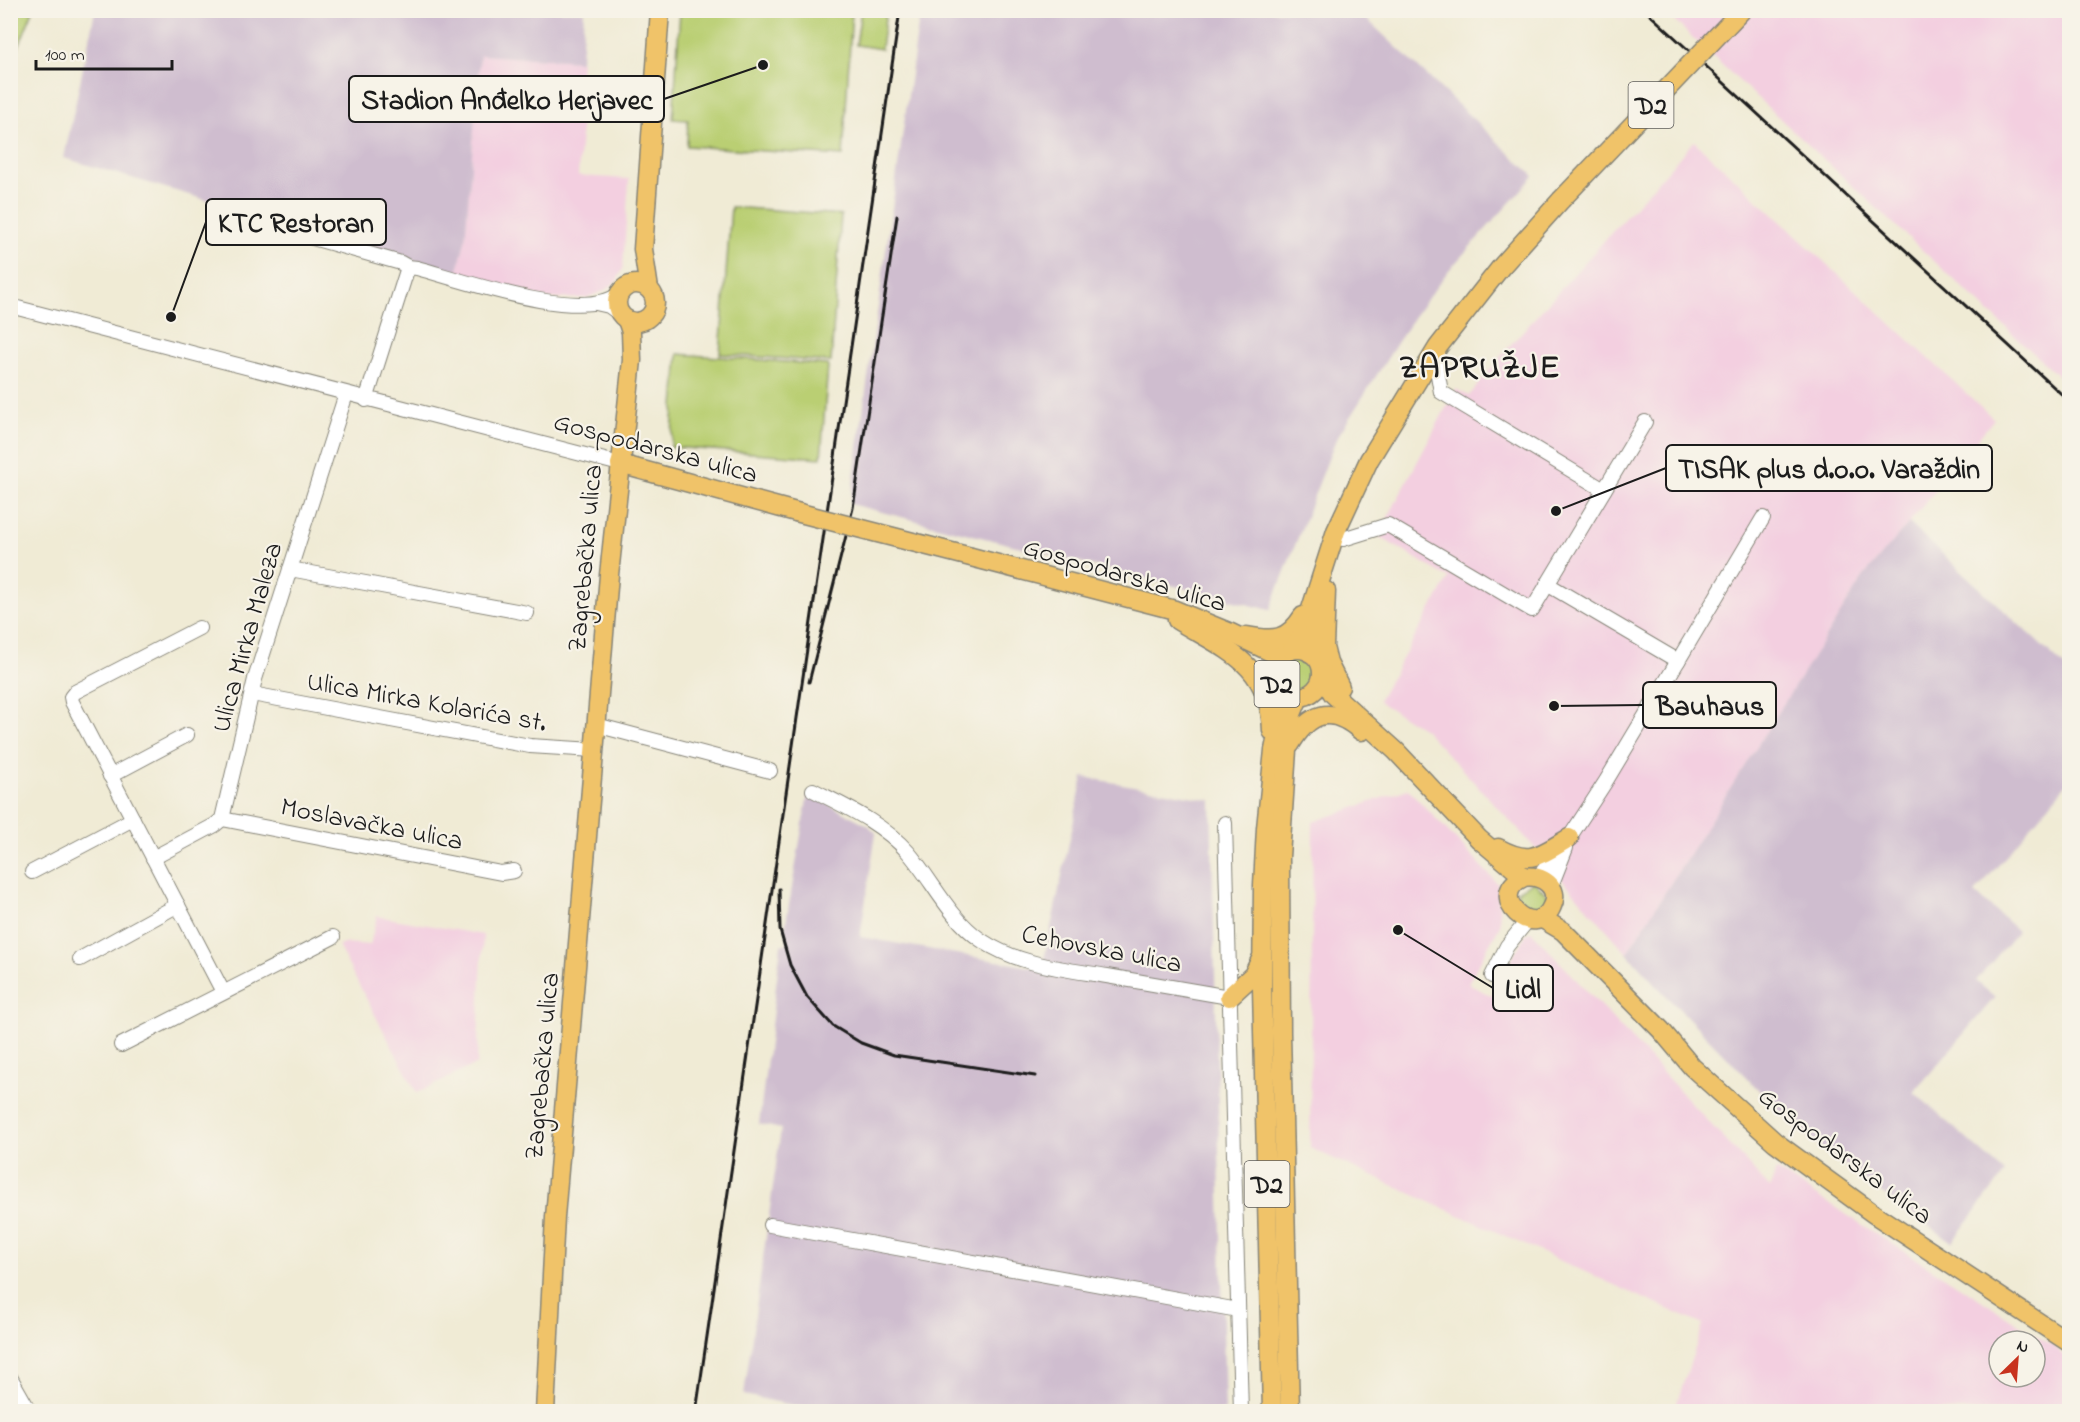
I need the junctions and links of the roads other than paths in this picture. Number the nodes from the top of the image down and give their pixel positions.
1 (660, 10) edge
2 (1742, 10) edge
3 (242, 218) dead end
4 (643, 249) junction
5 (408, 267) junction
6 (624, 289) junction
7 (649, 289) junction
8 (594, 302) junction
9 (10, 306) edge
10 (624, 317) junction
11 (648, 319) junction
12 (1438, 347) junction
13 (632, 360) junction
14 (346, 394) junction
15 (366, 400) junction
16 (1645, 422) dead end
17 (1380, 442) junction
18 (620, 464) junction
19 (1604, 490) junction
20 (1763, 518) dead end
21 (1343, 539) junction
22 (290, 569) junction
23 (1548, 584) junction
24 (1319, 595) junction
25 (1150, 604) junction
26 (527, 613) dead end
27 (1177, 620) junction
28 (199, 627) dead end
29 (1232, 633) junction
30 (1294, 653) junction
31 (1678, 661) junction
32 (1322, 676) junction
33 (1275, 677) junction
34 (252, 694) junction
35 (1298, 695) junction
36 (596, 725) junction
37 (1374, 732) junction
38 (187, 735) dead end
39 (594, 750) junction
40 (1280, 750) junction
41 (1396, 751) junction
42 (770, 771) dead end
43 (110, 776) junction
44 (813, 790) dead end
45 (133, 819) junction
46 (222, 819) junction
47 (1225, 824) dead end
48 (1569, 838) junction
49 (1479, 839) junction
50 (153, 858) junction
51 (514, 871) dead end
52 (32, 872) dead end
53 (1532, 881) junction
54 (178, 905) junction
55 (1534, 915) junction
56 (333, 937) dead end
57 (1262, 957) junction
58 (80, 959) dead end
59 (1492, 976) dead end
60 (223, 992) junction
61 (1229, 997) junction
62 (121, 1045) dead end
63 (770, 1226) dead end
64 (1238, 1310) junction
65 (2070, 1343) edge
66 (10, 1377) edge
67 (30, 1412) edge
68 (545, 1412) edge
69 (1241, 1412) edge
70 (1272, 1412) edge
71 (1290, 1412) edge

1 - 4 main road, Zagrebačka ulica
2 - 12 main road, D2, bridge
3 - 5 street
4 - 6 main road, Zagrebačka ulica
4 - 7 main road, Zagrebačka ulica
5 - 8 street
5 - 15 street
6 - 7 main road
6 - 8 street
6 - 10 main road, Zagrebačka ulica
7 - 11 main road, Zagrebačka ulica
8 - 10 street
9 - 14 street, Gospodarska ulica
10 - 11 main road
10 - 13 main road, Zagrebačka ulica
11 - 13 main road, Zagrebačka ulica
12 - 17 main road, D2
12 - 19 street
13 - 18 main road, Zagrebačka ulica
14 - 15 street, Gospodarska ulica
14 - 22 street, Ulica Mirka Maleza
15 - 18 street, Gospodarska ulica
16 - 19 street
17 - 21 main road, D2
17 - 24 main road, D2
18 - 25 main road, Gospodarska ulica, bridge
18 - 36 main road, Zagrebačka ulica
19 - 23 street
20 - 31 street
21 - 23 street
21 - 24 main road, D2
22 - 26 street
22 - 34 street, Ulica Mirka Maleza
23 - 31 street
24 - 29 main road
24 - 30 main road, D2
24 - 41 main road
25 - 27 main road
25 - 29 main road, Gospodarska ulica
27 - 33 main road, Gospodarska ulica
27 - 40 main road
28 - 43 street
29 - 30 main road, Gospodarska ulica
30 - 32 main road, D2
30 - 33 main road, D2
31 - 48 street
32 - 35 main road, D2
32 - 37 main road
33 - 35 main road, D2
34 - 39 street, Ulica Mirka Kolarića st.
34 - 46 street, Ulica Mirka Maleza
35 - 37 main road
35 - 40 main road, D2
36 - 39 main road, Zagrebačka ulica
36 - 42 street
37 - 41 main road
38 - 43 street
39 - 68 main road, Zagrebačka ulica
40 - 41 main road
40 - 57 main road, D2
40 - 71 main road, D2
41 - 49 main road
43 - 45 street
44 - 61 street, Cehovska ulica
45 - 50 street
45 - 52 street
46 - 50 street
46 - 51 street, Moslavačka ulica
47 - 61 street
48 - 49 main road
48 - 53 street
49 - 53 main road
50 - 54 street
53 - 55 main road, Gospodarska ulica
53 - 55 main road, Gospodarska ulica
54 - 58 street
54 - 60 street
55 - 59 street, Gospodarska ulica
55 - 65 main road, Gospodarska ulica
56 - 60 street
57 - 61 main road
57 - 70 main road, D2
60 - 62 street
61 - 64 street
63 - 64 street
64 - 69 street
66 - 67 street

